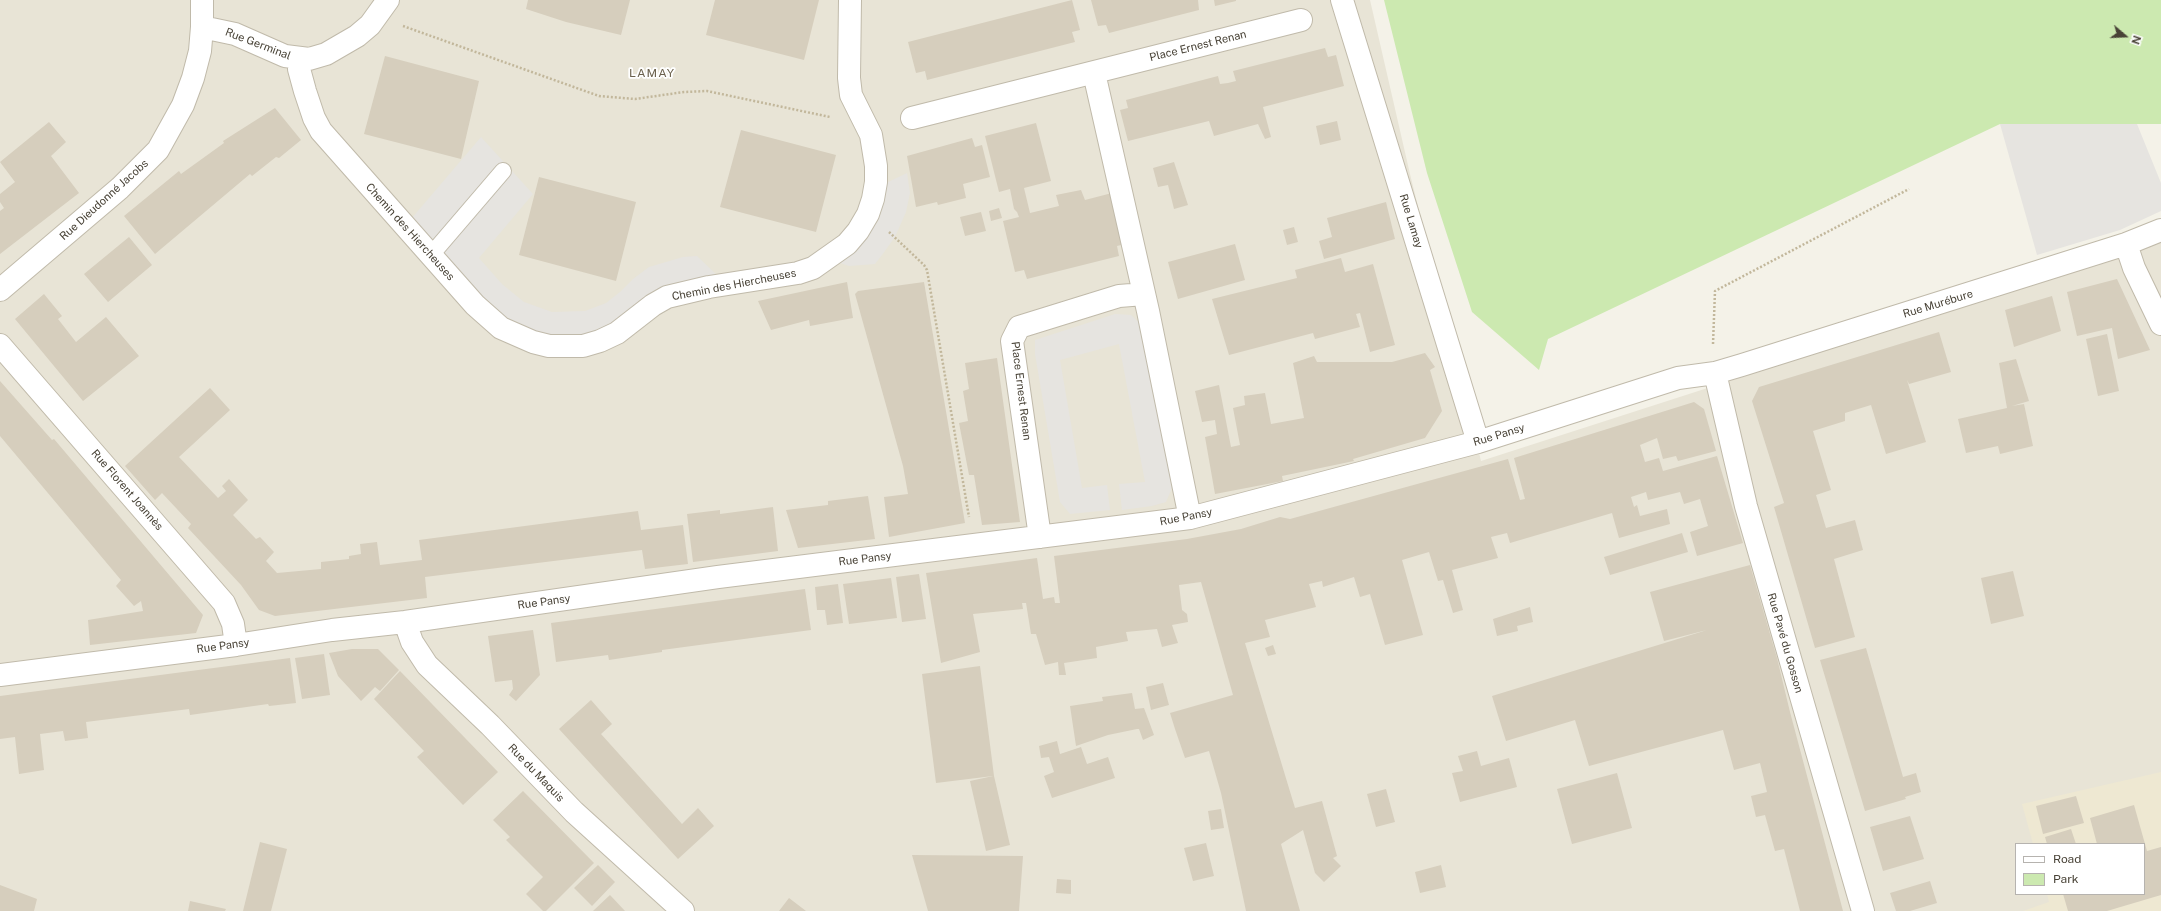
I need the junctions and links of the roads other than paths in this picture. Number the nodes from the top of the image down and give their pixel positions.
1 (202, 0) edge
2 (850, 0) edge
3 (1342, 0) edge
4 (384, 6) edge
5 (1301, 20) dead end
6 (202, 27) junction
7 (300, 58) junction
8 (1094, 73) junction
9 (912, 118) dead end
10 (503, 171) dead end
11 (2161, 230) edge
12 (2126, 244) junction
13 (431, 255) junction
14 (0, 290) edge
15 (1144, 294) junction
16 (2161, 324) edge
17 (0, 345) edge
18 (1714, 373) junction
19 (1478, 442) junction
20 (1190, 518) junction
21 (1040, 538) junction
22 (405, 622) junction
23 (236, 645) junction
24 (0, 675) edge
25 (683, 911) edge
26 (1863, 911) edge

1 - 6 street, Rue Dieudonné Jacobs
2 - 13 street, Chemin des Hiercheuses
3 - 19 street, Rue Lamay
4 - 7 street, Rue Germinal
5 - 8 street, Place Ernest Renan
6 - 7 street, Rue Germinal
6 - 14 street, Rue Dieudonné Jacobs
7 - 13 street, Chemin des Hiercheuses
8 - 9 street, Place Ernest Renan
8 - 15 street
10 - 13 lane
11 - 12 street, Rue Murébure
12 - 16 street
12 - 18 street, Rue Murébure
15 - 20 street
15 - 21 street, Place Ernest Renan
17 - 23 street, Rue Florent Joannès
18 - 19 street, Rue Pansy
18 - 26 street, Rue Pavé du Gosson
19 - 20 street, Rue Pansy
20 - 21 street, Rue Pansy
21 - 22 street, Rue Pansy
22 - 23 street, Rue Pansy
22 - 25 street, Rue du Maquis
23 - 24 street, Rue Pansy

